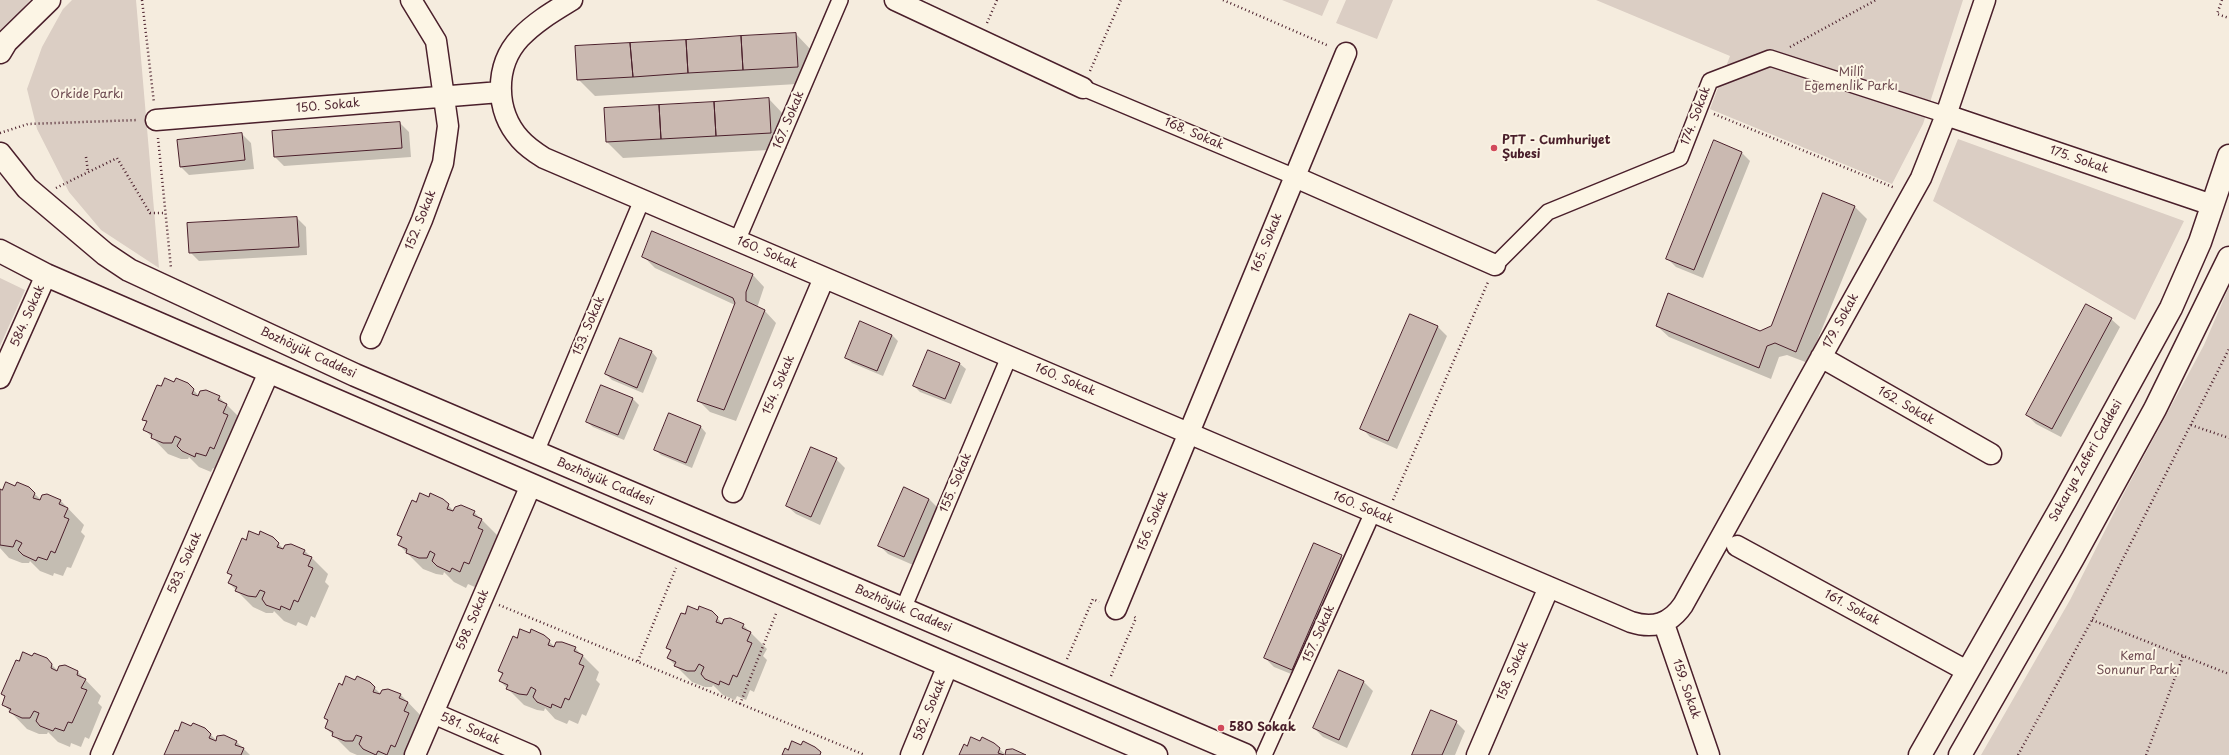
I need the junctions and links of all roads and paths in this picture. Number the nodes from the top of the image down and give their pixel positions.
1 (48, 0) edge
2 (142, 0) edge
3 (410, 0) edge
4 (572, 0) edge
5 (840, 0) edge
6 (895, 0) edge
7 (997, 0) edge
8 (1121, 0) edge
9 (1223, 0) edge
10 (1876, 0) edge
11 (1985, 0) edge
12 (2222, 0) edge
13 (2229, 18) edge
14 (979, 40) junction
15 (0, 52) edge
16 (1346, 53) joint
17 (1770, 58) junction
18 (1083, 88) junction
19 (500, 92) junction
20 (445, 96) junction
21 (1700, 108) junction
22 (1946, 115) junction
23 (156, 120) junction
24 (0, 132) edge
25 (0, 154) edge
26 (2229, 156) edge
27 (86, 157) dead end
28 (88, 172) junction
29 (1295, 176) junction
30 (1912, 195) junction
31 (41, 200) junction
32 (642, 200) junction
33 (2212, 205) junction
34 (165, 213) junction
35 (737, 241) junction
36 (0, 251) edge
37 (2229, 258) edge
38 (1495, 265) junction
39 (46, 275) junction
40 (824, 278) junction
41 (173, 290) junction
42 (371, 338) dead end
43 (2229, 349) edge
44 (1009, 357) junction
45 (1821, 357) junction
46 (269, 372) junction
47 (0, 378) edge
48 (2191, 425) junction
49 (1189, 434) junction
50 (2229, 438) edge
51 (536, 452) junction
52 (1991, 454) dead end
53 (531, 485) junction
54 (734, 492) dead end
55 (1379, 515) junction
56 (1736, 546) dead end
57 (682, 550) junction
58 (1549, 587) junction
59 (783, 594) junction
60 (483, 598) junction
61 (902, 609) junction
62 (1116, 609) junction
63 (2092, 620) junction
64 (1664, 624) junction
65 (2183, 656) junction
66 (638, 662) junction
67 (948, 665) junction
68 (1968, 671) junction
69 (2229, 674) edge
70 (1059, 676) junction
71 (1104, 695) junction
72 (740, 704) junction
73 (433, 713) junction
74 (100, 755) edge
75 (415, 755) edge
76 (530, 755) edge
77 (865, 755) edge
78 (911, 755) edge
79 (1156, 755) edge
80 (1245, 755) edge
81 (1264, 755) edge
82 (1477, 755) edge
83 (1709, 755) edge
84 (1920, 755) edge
85 (1960, 755) edge
86 (2018, 755) edge
87 (2146, 755) edge

1 - 15 main road
2 - 23 path
3 - 20 street, 152. Sokak
4 - 19 street
5 - 35 street, 167. Sokak
6 - 14 street, 168. Sokak
7 - 14 path
8 - 18 path
9 - 16 path
10 - 17 path
11 - 22 street, 179. Sokak
12 - 13 path
14 - 18 street, 168. Sokak
16 - 29 street, 165. Sokak
17 - 21 street, 174. Sokak
17 - 22 street
18 - 29 street, 168. Sokak
19 - 20 street, 150. Sokak
19 - 32 street, 160. Sokak
20 - 23 street, 150. Sokak
20 - 42 street, 152. Sokak
21 - 30 path
21 - 38 street, 174. Sokak
22 - 30 street, 179. Sokak
22 - 33 street, 175. Sokak
23 - 24 path
23 - 34 path
25 - 31 main road, Bozhöyük Caddesi
26 - 33 main road, Sakarya Zaferi Caddesi
27 - 28 path
28 - 31 path
28 - 34 path
29 - 38 street, 168. Sokak
29 - 49 street, 165. Sokak
30 - 45 street, 179. Sokak
31 - 41 main road, Bozhöyük Caddesi
32 - 35 street, 160. Sokak
32 - 51 street, 153. Sokak
33 - 68 main road, Sakarya Zaferi Caddesi
34 - 41 path
35 - 40 street, 160. Sokak
36 - 39 main road
37 - 85 main road
38 - 55 path
39 - 46 main road
39 - 47 street, 584. Sokak
40 - 44 street, 160. Sokak
40 - 54 street, 154. Sokak
41 - 51 main road, Bozhöyük Caddesi
43 - 48 path
44 - 49 street, 160. Sokak
44 - 61 street, 155. Sokak
45 - 52 street, 162. Sokak
45 - 64 street, 179. Sokak
46 - 53 main road
46 - 74 street, 583. Sokak
48 - 50 path
48 - 63 path
49 - 55 street, 160. Sokak
49 - 62 street, 156. Sokak
51 - 61 main road, Bozhöyük Caddesi
53 - 57 main road
53 - 60 street, 598. Sokak
55 - 58 street, 160. Sokak
55 - 81 street, 157. Sokak
56 - 68 street, 161. Sokak
57 - 59 main road
57 - 66 path
58 - 64 street, 160. Sokak
58 - 82 street, 158. Sokak
59 - 67 main road
59 - 72 path
60 - 66 path
60 - 73 street, 598. Sokak
61 - 70 main road, Bozhöyük Caddesi
62 - 70 path
62 - 71 path
63 - 65 path
63 - 86 path
64 - 83 street, 159. Sokak
65 - 69 path
65 - 87 path
66 - 72 path
67 - 78 street, 582. Sokak
67 - 79 main road
68 - 84 main road, Sakarya Zaferi Caddesi
70 - 71 main road, Bozhöyük Caddesi
71 - 80 main road, Bozhöyük Caddesi
72 - 77 path
73 - 75 street, 598. Sokak
73 - 76 street, 581. Sokak

